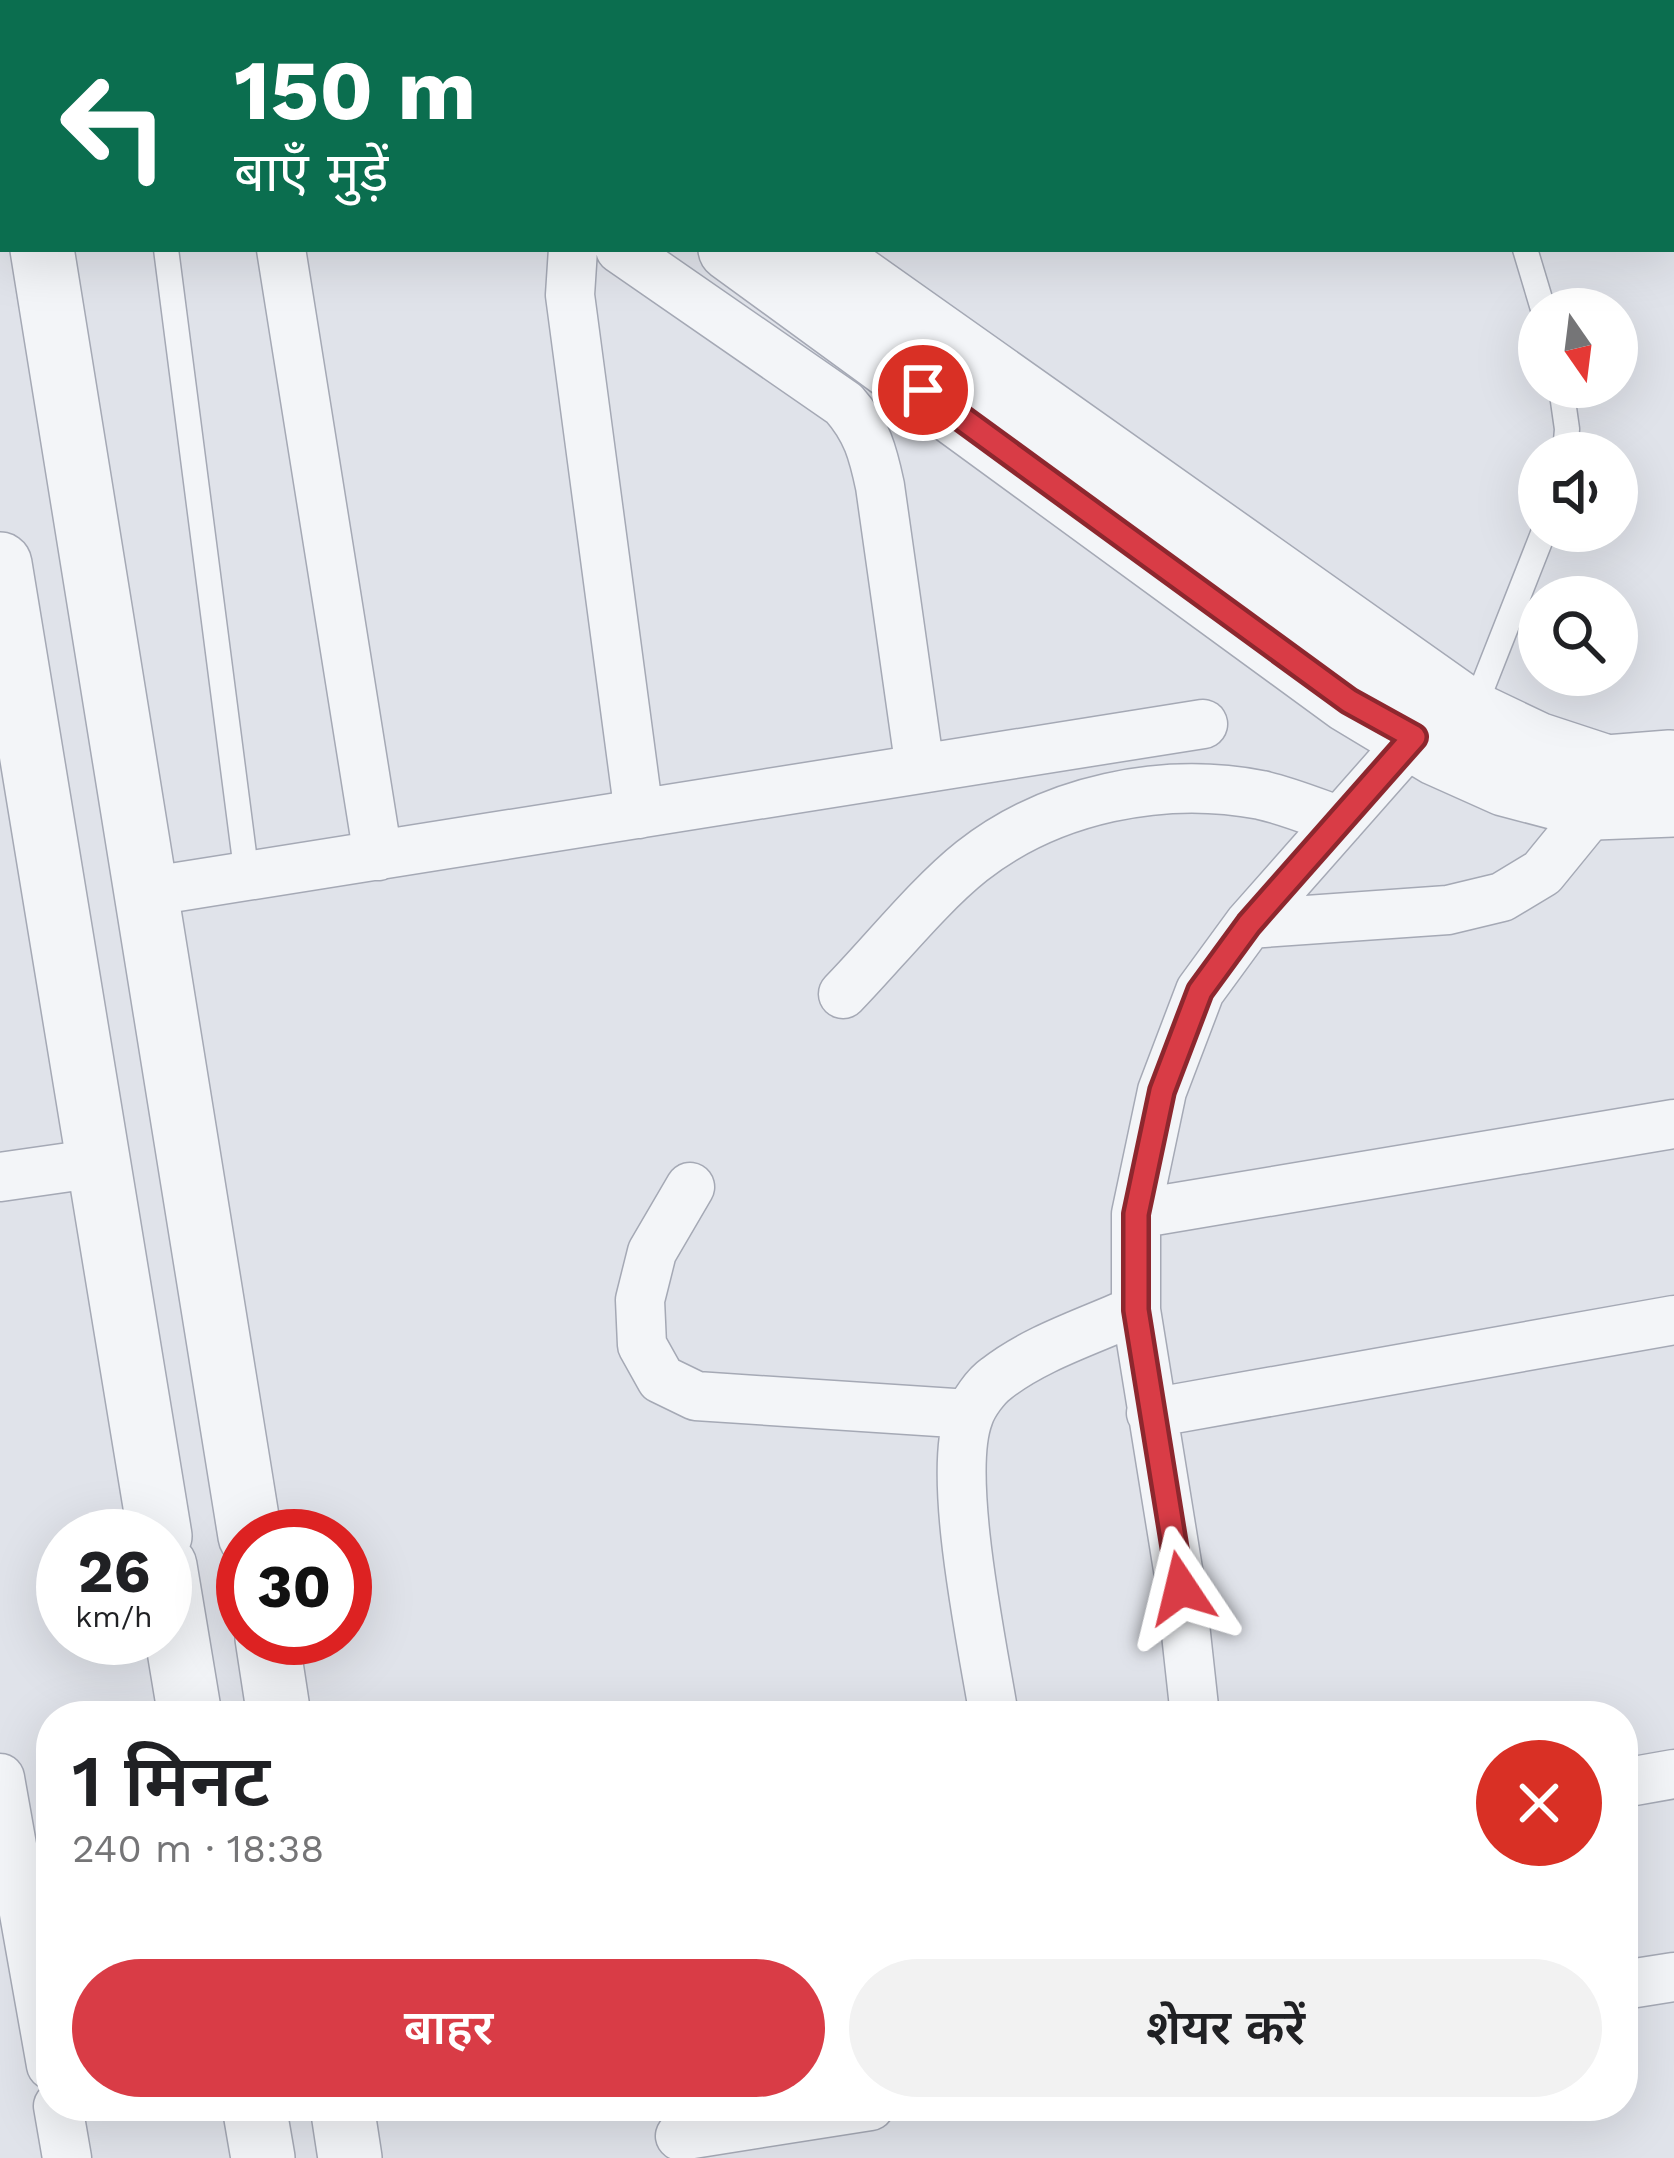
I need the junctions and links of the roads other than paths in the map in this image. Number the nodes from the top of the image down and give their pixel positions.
1 (42, 252) edge
2 (166, 252) edge
3 (281, 252) edge
4 (573, 252) edge
5 (624, 252) edge
6 (734, 252) edge
7 (820, 252) edge
8 (1526, 252) edge
9 (1537, 288) edge
10 (1536, 552) edge
11 (0, 564) edge
12 (1472, 713) junction
13 (1203, 724) dead end
14 (1414, 737) junction
15 (1674, 761) edge
16 (920, 769) junction
17 (1601, 788) junction
18 (1674, 805) edge
19 (639, 814) junction
20 (1340, 821) junction
21 (378, 856) junction
22 (247, 877) junction
23 (146, 892) junction
24 (1249, 924) junction
25 (843, 994) dead end
26 (1674, 1124) edge
27 (98, 1163) junction
28 (0, 1177) edge
29 (690, 1187) dead end
30 (1136, 1214) junction
31 (1136, 1310) junction
32 (1674, 1320) edge
33 (1151, 1413) junction
34 (969, 1414) junction
35 (156, 1509) edge
36 (246, 1509) edge
37 (182, 1665) edge
38 (270, 1665) edge
39 (188, 1701) edge
40 (276, 1701) edge
41 (992, 1701) edge
42 (1193, 1701) edge
43 (1674, 1774) edge
44 (0, 1778) edge
45 (1638, 1780) edge
46 (1674, 1977) edge
47 (36, 1981) edge
48 (1638, 1983) edge
49 (61, 2121) edge
50 (257, 2121) edge
51 (344, 2121) edge
52 (763, 2121) edge
53 (680, 2133) edge
54 (68, 2158) edge
55 (263, 2158) edge
56 (350, 2158) edge

1 - 23 street
2 - 22 lane
3 - 21 street
4 - 19 street
5 - 16 street
6 - 14 street
7 - 12 street
8 - 9 lane
10 - 12 lane
11 - 27 street
12 - 17 street
13 - 16 street
14 - 17 street
14 - 20 street
15 - 17 street
16 - 19 street
17 - 18 street
17 - 24 street
19 - 21 street
20 - 24 street
20 - 25 street
21 - 22 street
22 - 23 street
23 - 36 street
24 - 30 street
26 - 30 street
27 - 28 street
27 - 35 street
29 - 34 street
30 - 31 street
31 - 33 street
31 - 34 street
32 - 33 street
33 - 42 street
34 - 41 street
37 - 39 street
38 - 40 street
43 - 45 street
44 - 47 street
46 - 48 street
49 - 54 street
50 - 55 street
51 - 56 street
52 - 53 street

